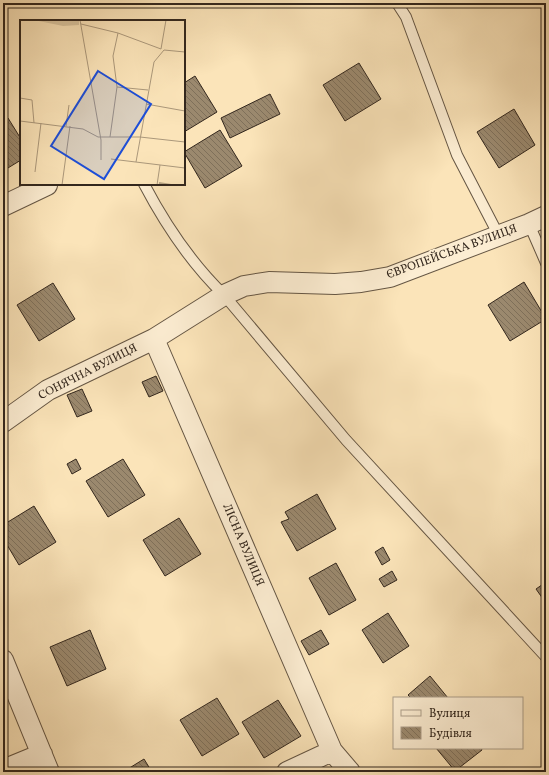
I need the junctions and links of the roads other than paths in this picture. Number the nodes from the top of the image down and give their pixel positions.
1 (398, 3) edge
2 (47, 185) dead end
3 (145, 185) edge
4 (3, 206) edge
5 (538, 220) edge
6 (499, 236) junction
7 (546, 263) edge
8 (224, 295) junction
9 (154, 339) junction
10 (3, 422) edge
11 (546, 657) edge
12 (3, 660) edge
13 (332, 751) junction
14 (45, 763) edge
15 (3, 770) edge
16 (287, 772) edge
17 (350, 772) edge

1 - 6 lane
2 - 4 street
3 - 8 lane
5 - 6 street, ЄВРОПЕЙСЬКА ВУЛИЦЯ
5 - 7 lane
6 - 8 street, ЄВРОПЕЙСЬКА ВУЛИЦЯ
8 - 9 street, ЄВРОПЕЙСЬКА ВУЛИЦЯ
8 - 11 lane
9 - 10 street, СОНЯЧНА ВУЛИЦЯ
9 - 13 street, ЛІСНА ВУЛИЦЯ
12 - 14 street
13 - 16 street
13 - 17 street, ЛІСНА ВУЛИЦЯ
14 - 15 street

